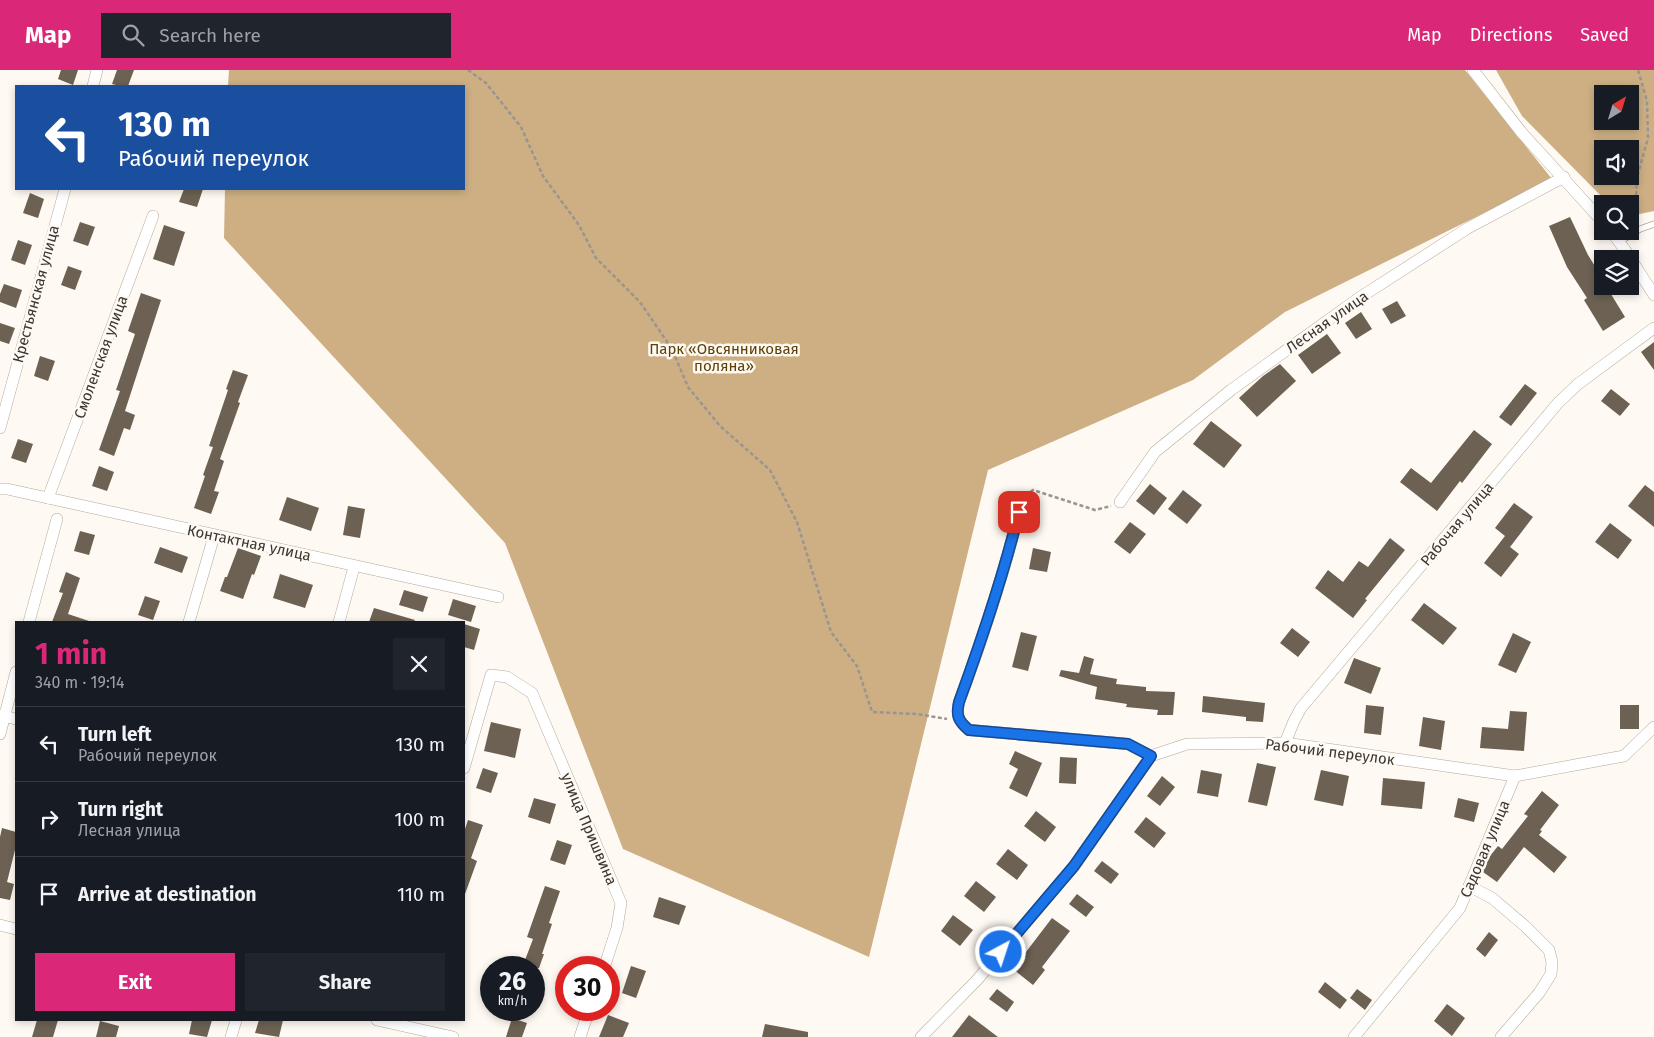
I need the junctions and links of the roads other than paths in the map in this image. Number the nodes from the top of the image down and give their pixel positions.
1 (97, 70) edge
2 (1473, 70) edge
3 (93, 85) edge
4 (1564, 177) junction
5 (65, 190) edge
6 (1594, 212) edge
7 (153, 216) dead end
8 (1654, 224) edge
9 (1619, 242) joint
10 (1654, 295) edge
11 (1654, 328) edge
12 (0, 428) edge
13 (0, 489) edge
14 (48, 498) junction
15 (1120, 502) road end
16 (1019, 512) road end
17 (57, 519) dead end
18 (214, 536) junction
19 (354, 567) junction
20 (498, 597) dead end
21 (29, 621) edge
22 (189, 621) edge
23 (339, 621) edge
24 (15, 675) edge
25 (2, 715) edge
26 (15, 719) edge
27 (1654, 727) edge
28 (0, 734) edge
29 (1284, 743) junction
30 (1151, 756) junction
31 (465, 765) edge
32 (1515, 776) junction
33 (1469, 886) junction
34 (0, 925) edge
35 (15, 930) edge
36 (608, 956) edge
37 (236, 1021) edge
38 (586, 1021) edge
39 (390, 1022) edge
40 (231, 1037) edge
41 (453, 1037) edge
42 (580, 1037) edge
43 (921, 1037) edge
44 (1354, 1037) edge
45 (1502, 1037) edge

1 - 3 street
2 - 4 street
4 - 6 street
4 - 15 street, Лесная улица
5 - 12 street, Крестьянская улица
7 - 14 street, Смоленская улица
8 - 9 lane
9 - 10 street
11 - 29 street, Рабочая улица
13 - 14 street, Контактная улица
14 - 18 street, Контактная улица
16 - 30 street
17 - 21 street
18 - 19 street, Контактная улица
18 - 22 street
19 - 20 street, Контактная улица
19 - 23 street
24 - 25 street
25 - 26 street
25 - 28 street
27 - 32 street
29 - 30 street, Рабочий переулок
29 - 32 street, Рабочий переулок
30 - 43 street
31 - 36 street, улица Пришвина
32 - 33 street, Садовая улица
33 - 44 street, Садовая улица
33 - 45 street
34 - 35 street
37 - 40 street
38 - 42 street
39 - 41 street

